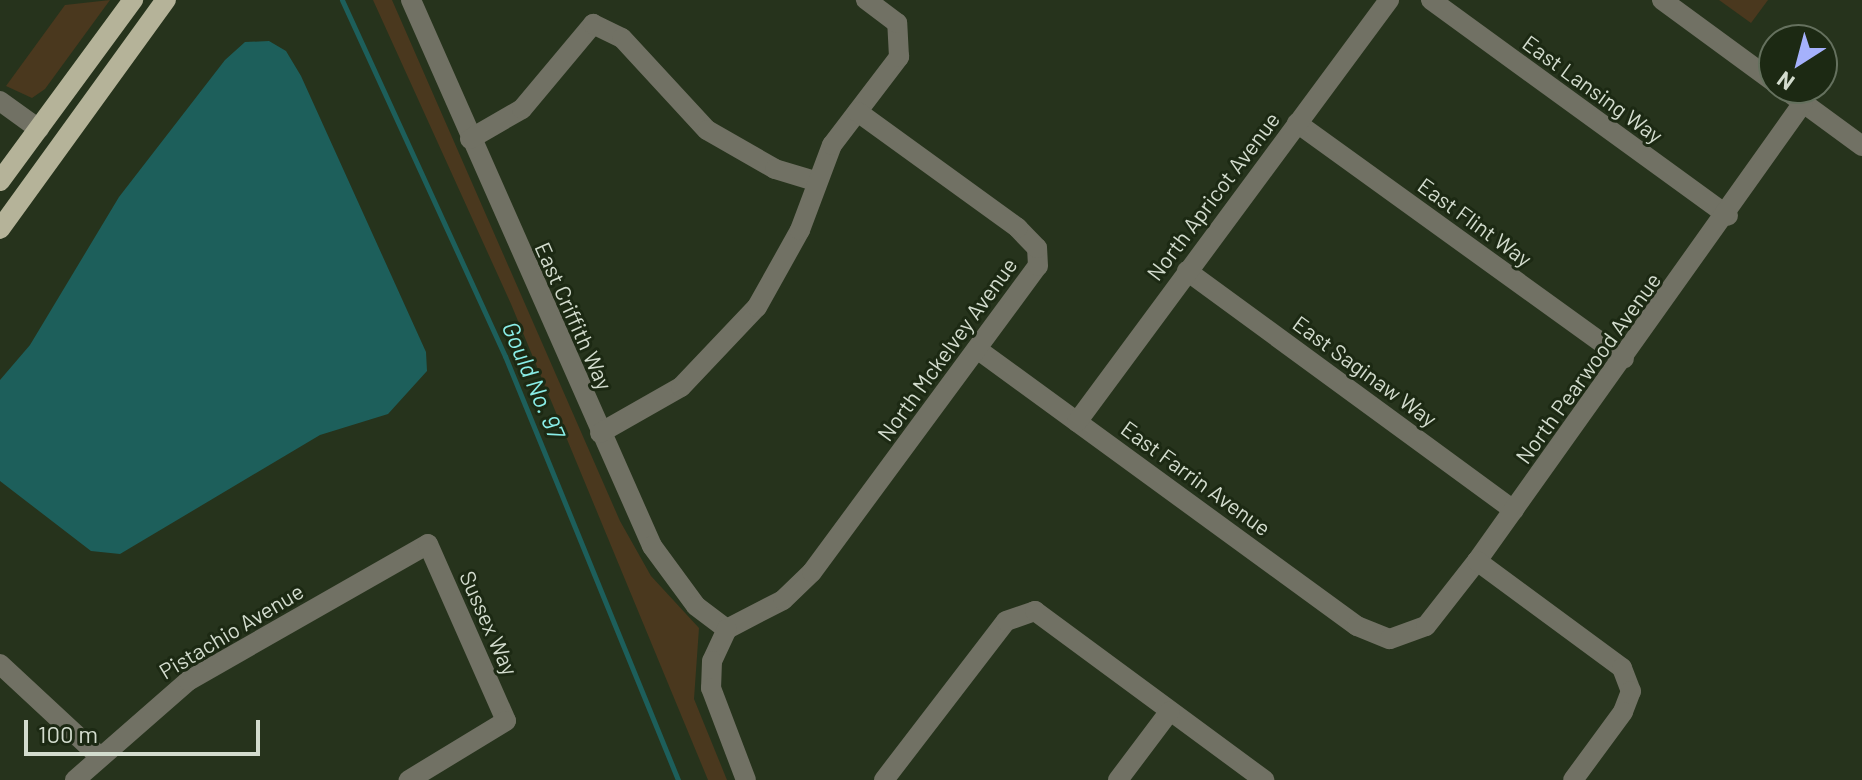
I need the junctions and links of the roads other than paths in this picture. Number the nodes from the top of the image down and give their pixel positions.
1 (133, 0) edge
2 (153, 0) edge
3 (166, 0) edge
4 (411, 0) edge
5 (866, 0) edge
6 (1389, 0) edge
7 (1431, 0) edge
8 (1662, 0) edge
9 (124, 58) junction
10 (1758, 70) edge
11 (0, 101) edge
12 (1802, 104) edge
13 (1804, 104) edge
14 (858, 112) junction
15 (1297, 123) junction
16 (39, 129) junction
17 (470, 139) junction
18 (1862, 146) edge
19 (0, 181) edge
20 (815, 181) junction
21 (1728, 216) junction
22 (0, 229) edge
23 (1187, 271) junction
24 (977, 349) junction
25 (1624, 359) junction
26 (1077, 422) junction
27 (600, 433) junction
28 (1514, 510) junction
29 (428, 544) joint
30 (1477, 561) junction
31 (727, 629) junction
32 (1390, 639) joint
33 (0, 664) edge
34 (1170, 711) junction
35 (97, 754) junction
36 (75, 780) edge
37 (409, 780) edge
38 (746, 780) edge
39 (884, 780) edge
40 (1118, 780) edge
41 (1264, 780) edge
42 (1573, 780) edge

1 - 16 main road
2 - 9 main road
3 - 9 main road
4 - 17 street, East Criffith Way
5 - 14 street
6 - 15 street, North Apricot Avenue
7 - 21 street, East Lansing Way
8 - 10 street
9 - 22 main road
11 - 16 street
12 - 21 street, North Pearwood Avenue
13 - 18 street
14 - 20 street
14 - 24 street, North Mckelvey Avenue
15 - 23 street, North Apricot Avenue
15 - 25 street, East Flint Way
16 - 19 main road
17 - 20 street
17 - 27 street, East Criffith Way
20 - 27 street
21 - 25 street, North Pearwood Avenue
23 - 26 street, North Apricot Avenue
23 - 28 street, East Saginaw Way
24 - 26 street, East Farrin Avenue
24 - 31 street, North Mckelvey Avenue
25 - 28 street, North Pearwood Avenue
26 - 32 street, East Farrin Avenue
27 - 31 street, East Criffith Way
28 - 30 street, North Pearwood Avenue
29 - 35 street, Pistachio Avenue
29 - 37 street, Sussex Way
30 - 32 street, North Pearwood Avenue
30 - 42 street
31 - 38 street
33 - 35 street
34 - 39 street
34 - 40 street
34 - 41 street
35 - 36 street, Pistachio Avenue

